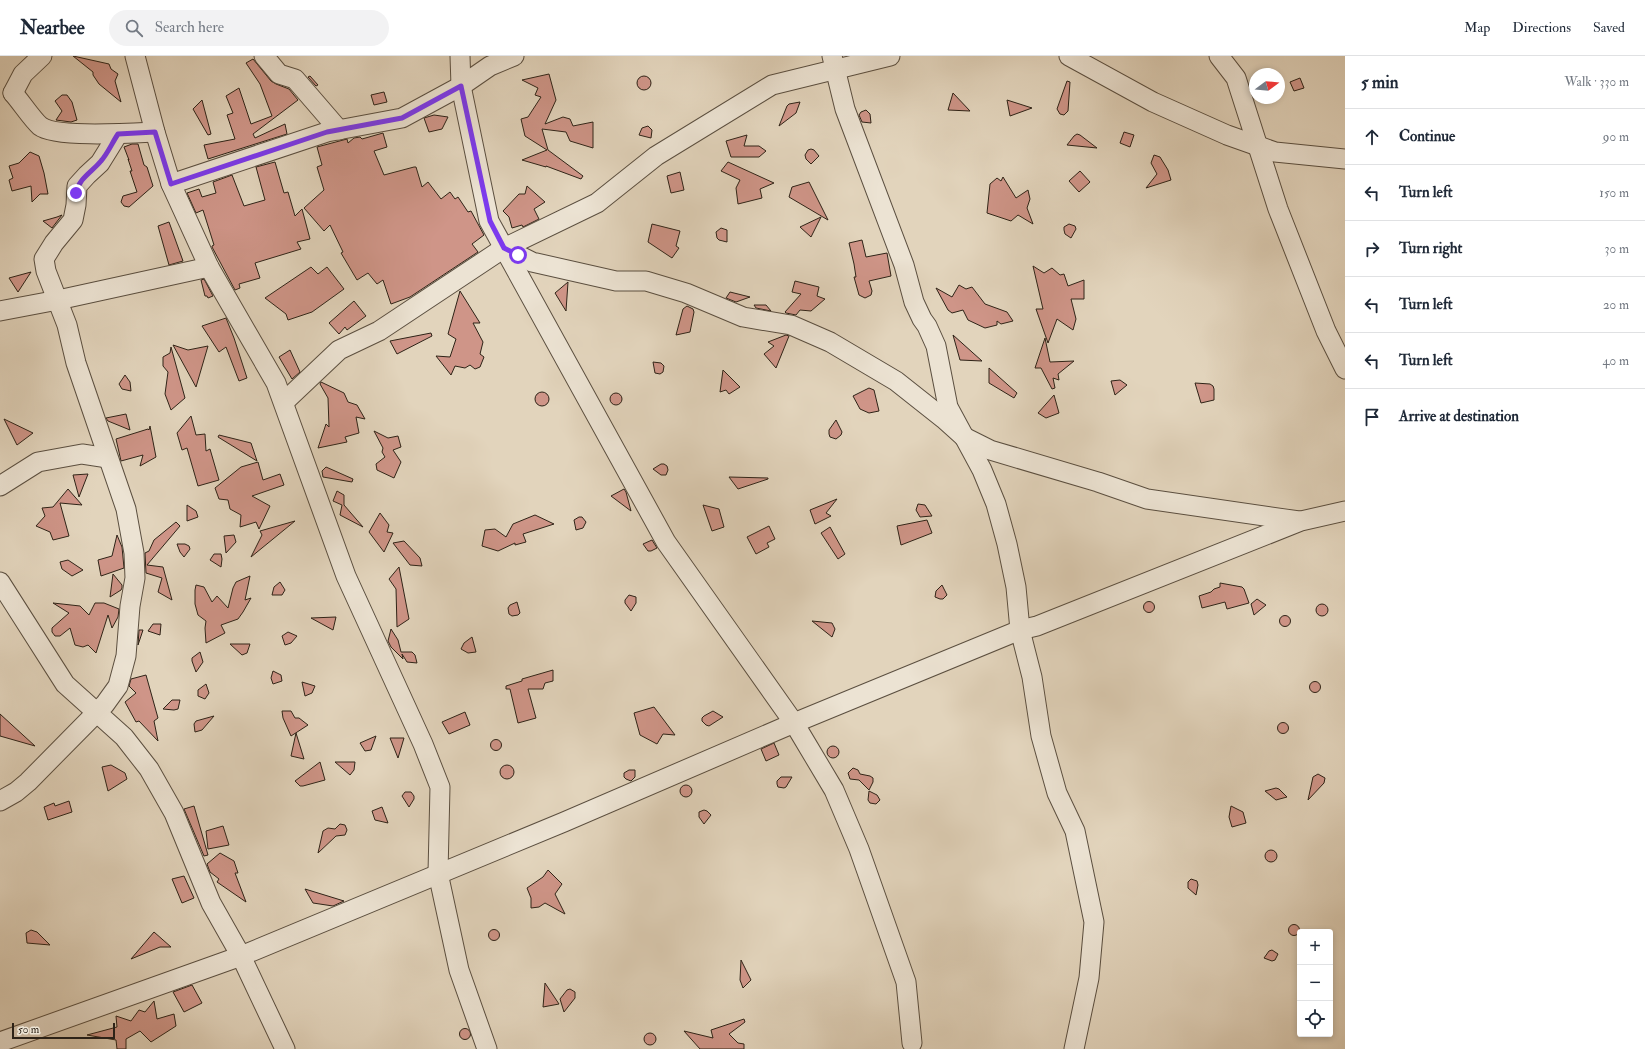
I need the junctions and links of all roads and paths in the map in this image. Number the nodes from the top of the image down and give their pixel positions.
1 (42, 56) edge
2 (135, 56) edge
3 (264, 56) edge
4 (460, 56) edge
5 (514, 56) edge
6 (890, 56) edge
7 (1069, 56) edge
8 (1219, 56) edge
9 (834, 63) edge
10 (279, 65) edge
11 (461, 86) junction
12 (7, 94) edge
13 (339, 130) junction
14 (155, 132) junction
15 (118, 134) junction
16 (1259, 146) junction
17 (1345, 159) edge
18 (171, 184) junction
19 (504, 248) junction
20 (209, 267) junction
21 (58, 300) junction
22 (0, 311) edge
23 (1345, 369) edge
24 (284, 402) junction
25 (964, 437) junction
26 (108, 458) junction
27 (0, 486) edge
28 (1345, 511) edge
29 (1301, 521) junction
30 (0, 582) edge
31 (1020, 630) junction
32 (96, 712) junction
33 (794, 723) junction
34 (0, 801) edge
35 (438, 873) junction
36 (241, 956) junction
37 (0, 1042) edge
38 (912, 1043) dead end
39 (285, 1049) edge
40 (487, 1049) edge
41 (1074, 1049) edge

1 - 12 street
2 - 14 street
3 - 10 street
4 - 11 street
5 - 11 street
6 - 9 street
7 - 16 street
8 - 16 street
9 - 19 street
9 - 25 street
10 - 13 street
11 - 13 street
11 - 19 street
12 - 15 street
13 - 18 street
14 - 15 street
14 - 18 street
15 - 21 street
16 - 17 street
16 - 23 street
18 - 20 street
19 - 24 street
19 - 25 street
19 - 33 street
20 - 21 street
20 - 24 street
21 - 22 street
21 - 26 street
24 - 35 street
25 - 29 street
25 - 31 street
26 - 27 street
26 - 32 street
28 - 29 street
29 - 31 street
30 - 32 street
31 - 33 street
31 - 41 street
32 - 34 street
32 - 36 street
33 - 35 street
33 - 38 street
35 - 36 street
35 - 40 street
36 - 37 street
36 - 39 street

